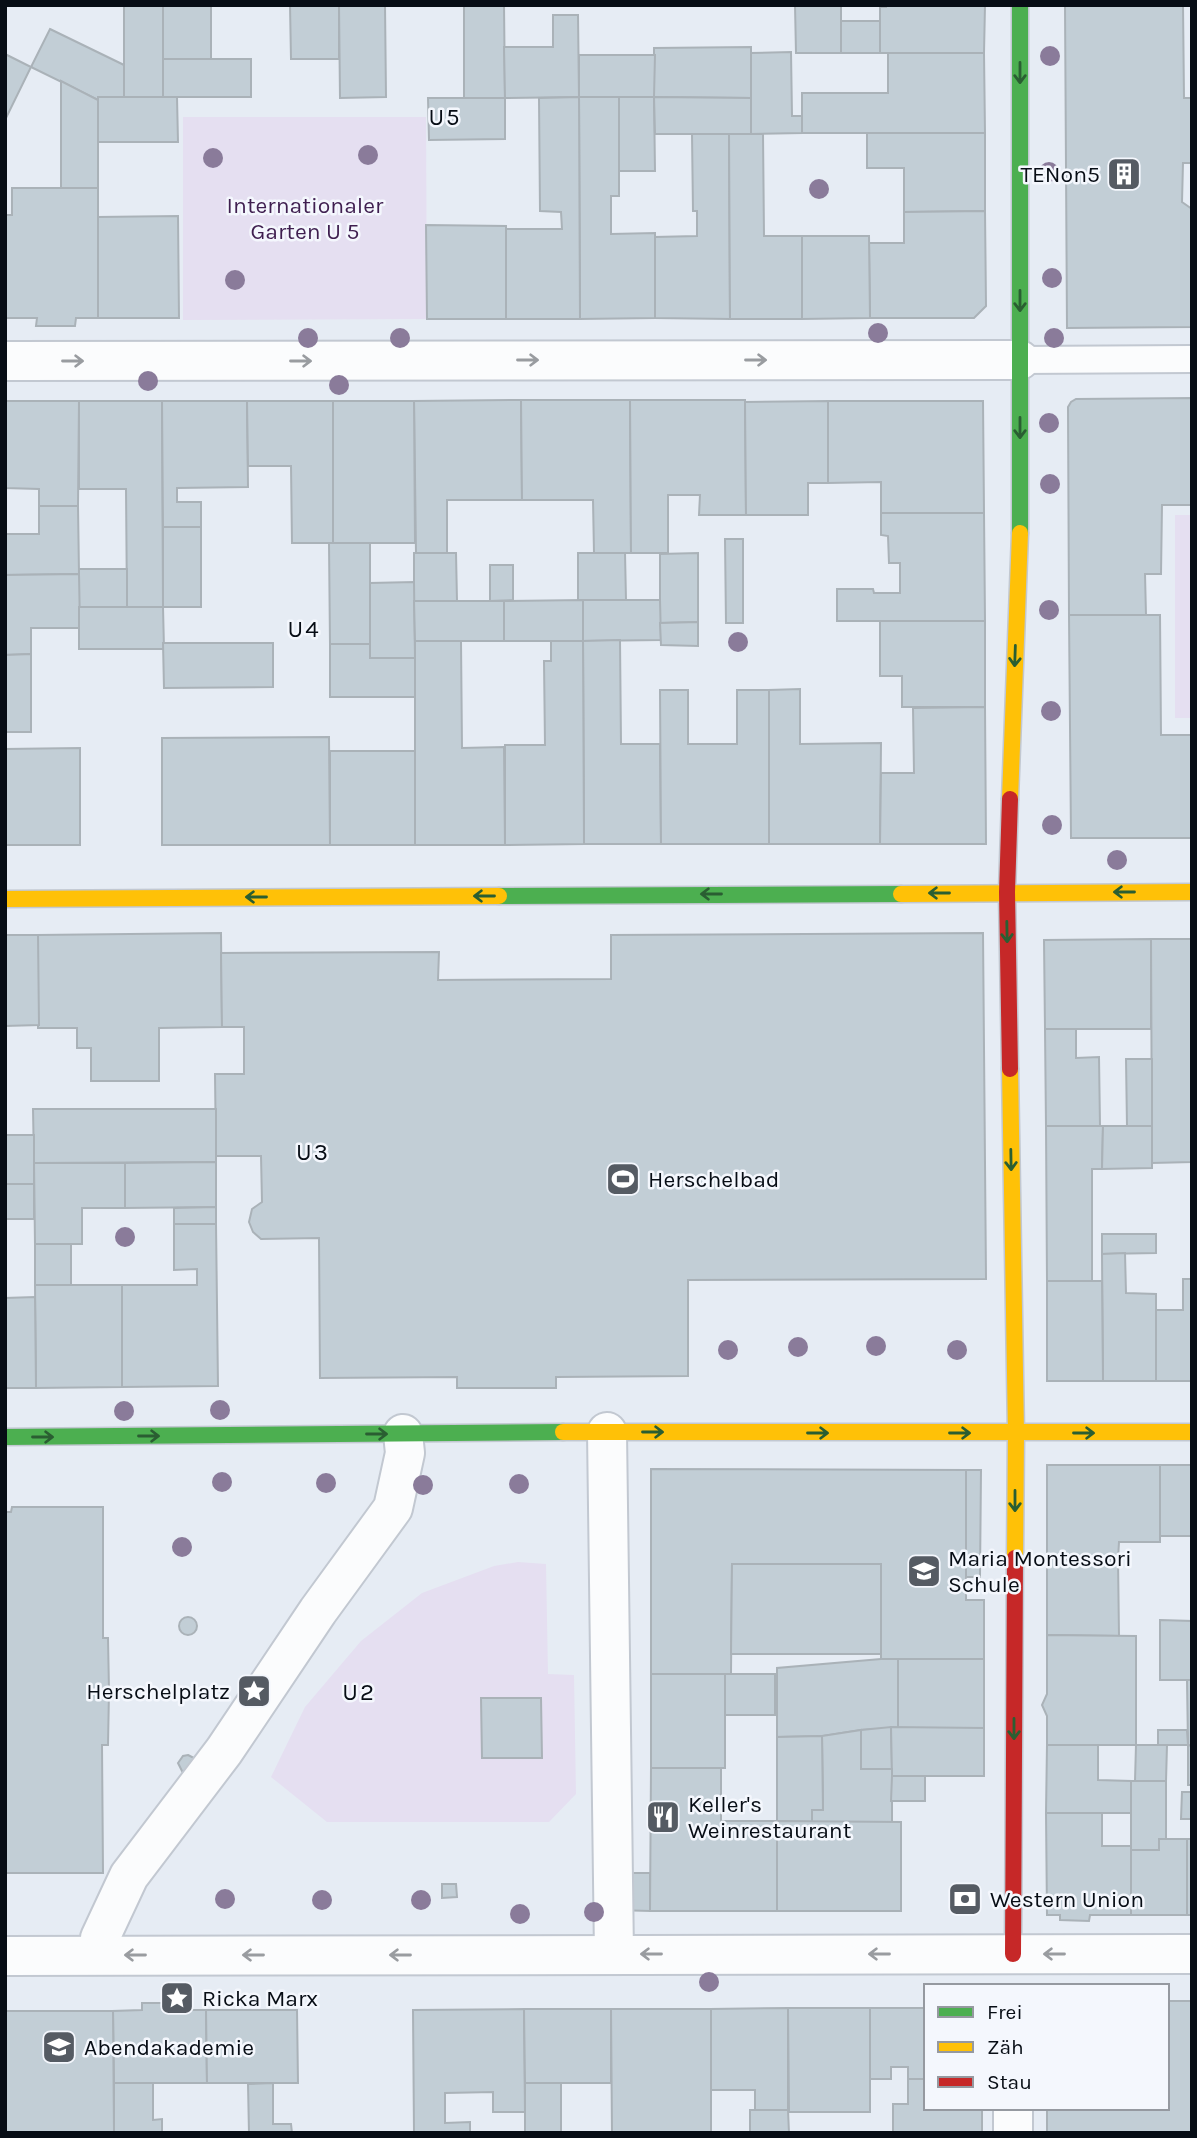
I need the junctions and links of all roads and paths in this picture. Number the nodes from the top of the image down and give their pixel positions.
1 (1020, 5) edge
2 (1192, 359) edge
3 (1020, 360) junction
4 (5, 361) edge
5 (1007, 892) junction
6 (1192, 892) edge
7 (5, 899) edge
8 (607, 1432) junction
9 (1192, 1432) edge
10 (1016, 1433) junction
11 (403, 1434) junction
12 (5, 1437) edge
13 (100, 1938) dead end
14 (614, 1954) junction
15 (1192, 1954) edge
16 (5, 1956) edge
17 (1013, 1970) edge
18 (1013, 2110) edge
19 (1013, 2133) edge

1 -> 3 street
2 - 3 lane
4 -> 3 street
3 -> 5 street
6 -> 5 street
5 -> 7 street
5 -> 10 street
8 -> 10 street
8 - 11 street
8 - 14 street
10 -> 9 street
10 -> 17 street
12 -> 11 street
11 - 13 street
14 -> 16 street
17 -> 14 street
15 -> 17 street
18 - 19 street

